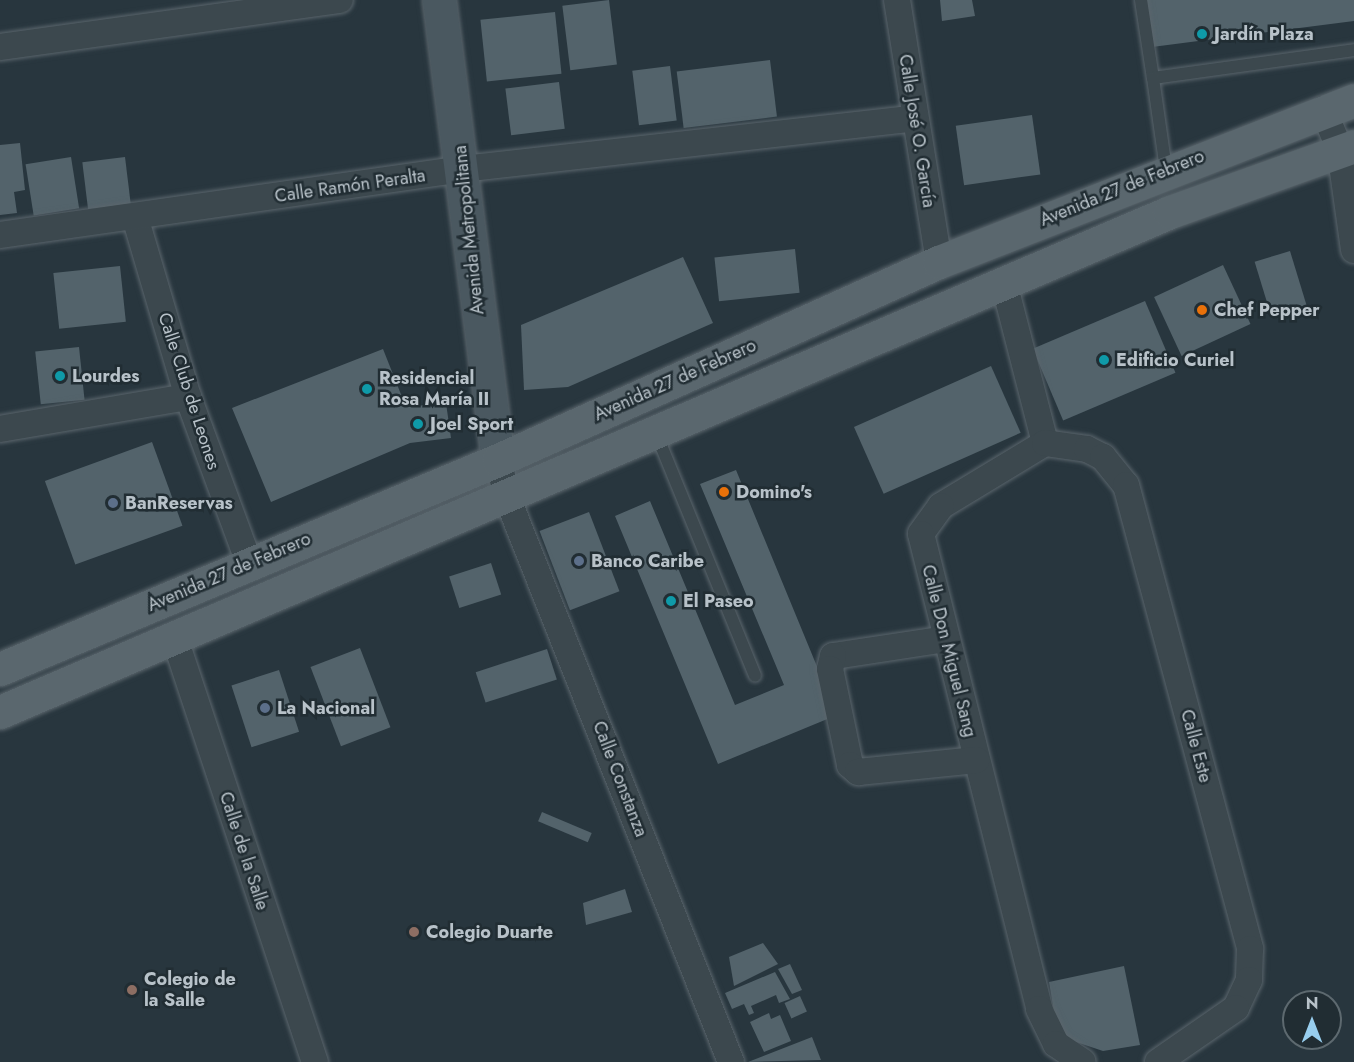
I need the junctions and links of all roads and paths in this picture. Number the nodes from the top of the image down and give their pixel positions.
1 (340, 0) edge
2 (439, 0) edge
3 (897, 0) edge
4 (1141, 0) edge
5 (0, 46) edge
6 (1354, 50) edge
7 (1153, 78) junction
8 (1354, 100) edge
9 (1323, 109) junction
10 (915, 118) junction
11 (1347, 148) edge
12 (464, 169) junction
13 (1166, 169) junction
14 (135, 217) junction
15 (0, 235) edge
16 (1354, 250) edge
17 (939, 262) junction
18 (1004, 283) junction
19 (188, 397) junction
20 (0, 429) edge
21 (656, 432) junction
22 (1045, 443) junction
23 (498, 460) junction
24 (507, 497) junction
25 (249, 563) junction
26 (176, 639) junction
27 (946, 639) junction
28 (0, 669) edge
29 (755, 676) dead end
30 (0, 712) edge
31 (976, 760) junction
32 (315, 1062) edge
33 (731, 1062) edge
34 (1083, 1062) edge
35 (1158, 1062) edge

1 - 5 street
2 - 12 main road, Avenida Metropolitana
3 - 10 street, Calle José O. García
4 - 7 lane
6 - 7 lane
7 - 13 lane
8 - 9 main road, Avenida 27 de Febrero
9 - 11 street
9 - 13 main road, Avenida 27 de Febrero
10 - 12 street, Calle Ramón Peralta
10 - 17 street, Calle José O. García
11 - 16 street
11 - 18 main road
12 - 14 street, Calle Ramón Peralta
12 - 23 main road, Avenida Metropolitana
13 - 17 main road, Avenida 27 de Febrero
14 - 15 street, Calle Ramón Peralta
14 - 19 street, Calle Club de Leones
17 - 23 main road, Avenida 27 de Febrero
18 - 21 main road
18 - 22 street
19 - 20 street
19 - 25 street, Calle Club de Leones
21 - 24 main road
21 - 29 lane
22 - 27 street, Calle Don Miguel Sang
22 - 35 street, Calle Este
23 - 24 street, Calle Constanza
23 - 25 main road, Avenida 27 de Febrero
24 - 26 main road
24 - 33 street, Calle Constanza
25 - 28 main road, Avenida 27 de Febrero
26 - 30 main road
26 - 32 street, Calle de la Salle
27 - 31 street, Calle Don Miguel Sang
27 - 31 street
31 - 34 street, Calle Don Miguel Sang

